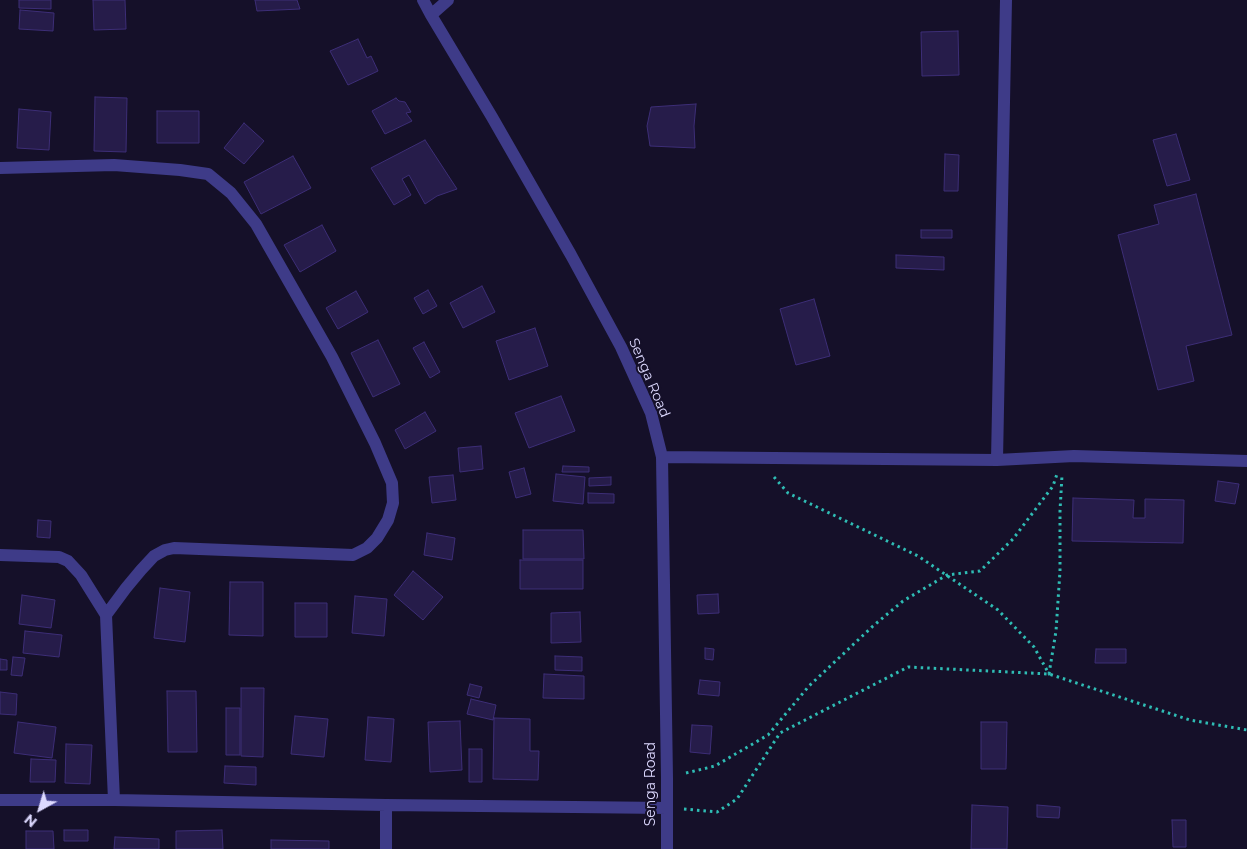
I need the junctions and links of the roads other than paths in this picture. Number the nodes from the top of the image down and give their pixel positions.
1 (423, 0) edge
2 (448, 0) edge
3 (1006, 0) edge
4 (431, 16) junction
5 (0, 168) edge
6 (662, 457) junction
7 (996, 460) junction
8 (1247, 462) edge
9 (0, 555) edge
10 (106, 615) junction
11 (0, 800) edge
12 (114, 800) junction
13 (386, 805) junction
14 (667, 808) junction
15 (386, 849) edge
16 (666, 849) edge

1 - 4 street, Senga Road
2 - 4 street
3 - 7 street
4 - 6 street, Senga Road
5 - 10 street
6 - 7 street
6 - 14 street, Senga Road
7 - 8 street
9 - 10 street
10 - 12 street
11 - 12 street
12 - 13 street
13 - 14 street
13 - 15 street
14 - 16 street, Senga Road

